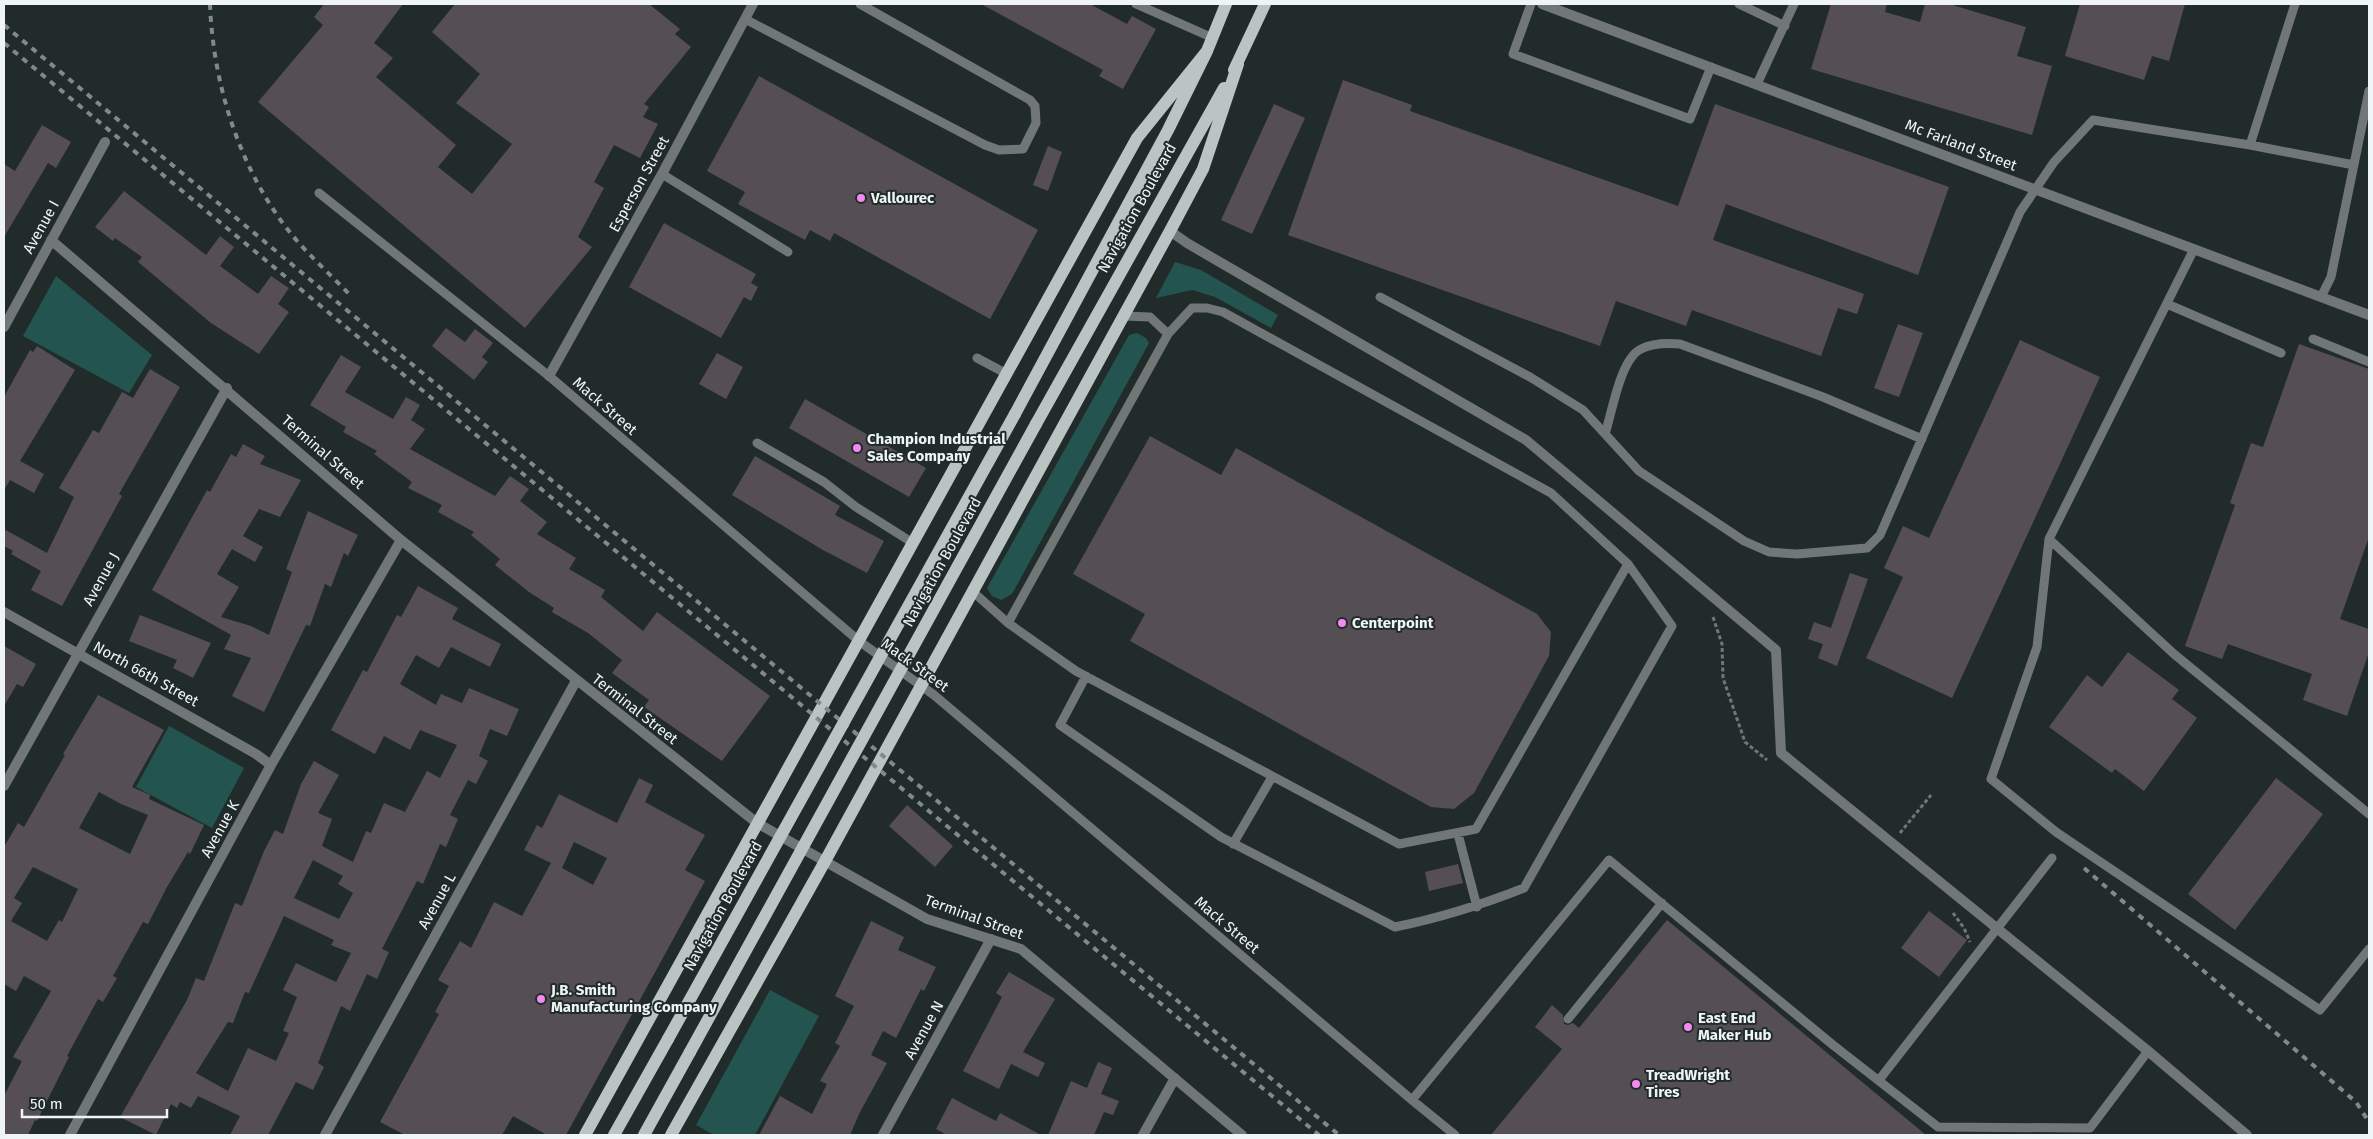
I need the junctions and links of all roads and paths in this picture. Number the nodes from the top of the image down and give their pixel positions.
1 (753, 4) edge
2 (860, 4) edge
3 (1136, 4) edge
4 (1226, 4) edge
5 (1265, 4) edge
6 (1531, 4) edge
7 (1542, 4) edge
8 (1739, 4) edge
9 (1794, 4) edge
10 (2295, 4) edge
11 (745, 18) junction
12 (1785, 26) junction
13 (1213, 38) junction
14 (1207, 51) junction
15 (1238, 64) junction
16 (1711, 67) junction
17 (1756, 84) junction
18 (2369, 91) edge
19 (105, 142) dead end
20 (2250, 144) junction
21 (2354, 165) junction
22 (662, 174) junction
23 (2034, 189) junction
24 (318, 193) dead end
25 (1170, 231) junction
26 (51, 240) junction
27 (2194, 249) junction
28 (788, 252) dead end
29 (1380, 297) dead end
30 (2321, 297) junction
31 (2167, 304) junction
32 (2369, 315) edge
33 (1124, 316) junction
34 (4, 327) edge
35 (1168, 334) junction
36 (2313, 339) dead end
37 (2281, 353) dead end
38 (976, 358) dead end
39 (2369, 362) edge
40 (1008, 374) junction
41 (549, 376) junction
42 (227, 388) junction
43 (1605, 434) junction
44 (1922, 439) junction
45 (757, 443) dead end
46 (2048, 539) junction
47 (401, 540) junction
48 (914, 543) junction
49 (1628, 564) junction
50 (972, 591) junction
51 (4, 612) edge
52 (1008, 623) junction
53 (859, 641) junction
54 (77, 653) junction
55 (1086, 676) junction
56 (576, 681) junction
57 (921, 684) junction
58 (272, 765) junction
59 (1272, 777) junction
60 (4, 786) edge
61 (1931, 795) dead end
62 (2369, 814) edge
63 (757, 823) junction
64 (1458, 834) junction
65 (1897, 836) dead end
66 (1233, 844) junction
67 (2052, 858) dead end
68 (824, 863) junction
69 (1662, 903) junction
70 (1477, 907) junction
71 (1997, 929) junction
72 (991, 939) junction
73 (2369, 948) edge
74 (1568, 1019) dead end
75 (2148, 1052) junction
76 (1175, 1078) junction
77 (1879, 1080) junction
78 (1412, 1100) junction
79 (70, 1135) edge
80 (325, 1135) edge
81 (585, 1135) edge
82 (614, 1135) edge
83 (644, 1135) edge
84 (671, 1135) edge
85 (883, 1135) edge
86 (1143, 1135) edge
87 (1242, 1135) edge
88 (1454, 1135) edge
89 (2247, 1135) edge

1 - 11 street, Esperson Street
2 - 11 lane
3 - 13 lane
4 - 13 main road, Navigation Boulevard
5 - 15 main road, Navigation Boulevard
6 - 16 lane
7 - 16 street, Mc Farland Street
8 - 12 lane
9 - 12 lane
10 - 20 lane
11 - 22 street, Esperson Street
12 - 17 lane
13 - 14 main road, Navigation Boulevard
14 - 40 main road
14 - 82 main road, Navigation Boulevard, bridge
15 - 25 main road
15 - 83 main road, Navigation Boulevard, bridge
16 - 17 street, Mc Farland Street
17 - 23 street, Mc Farland Street
18 - 21 lane
19 - 26 street, Avenue I
20 - 21 lane
20 - 23 lane
21 - 30 lane
22 - 28 lane
22 - 41 street, Esperson Street
23 - 27 street, Mc Farland Street
23 - 44 lane
24 - 41 lane, Mack Street
25 - 33 main road
25 - 71 street
26 - 34 street, Avenue I
26 - 42 street, Terminal Street
27 - 30 street, Mc Farland Street
27 - 31 lane
29 - 43 lane
30 - 32 street, Mc Farland Street
31 - 37 lane
31 - 46 lane
33 - 35 lane
33 - 50 main road
35 - 49 lane
35 - 52 lane
36 - 39 lane
38 - 40 lane
40 - 48 main road
41 - 53 lane, Mack Street
42 - 47 street, Terminal Street
42 - 54 street, Avenue J
43 - 44 lane
43 - 44 lane
45 - 48 lane
46 - 62 lane
46 - 73 lane
47 - 56 street, Terminal Street
47 - 58 street, Avenue K
48 - 53 main road
49 - 64 lane
49 - 70 lane
50 - 52 lane
50 - 57 main road
51 - 54 street, North 66th Street
52 - 55 lane
53 - 57 lane, Mack Street
53 - 63 main road
54 - 58 street, North 66th Street
54 - 60 street, Avenue J
55 - 59 lane
55 - 66 lane
56 - 63 street, Terminal Street
56 - 80 street, Avenue L
57 - 68 main road
57 - 78 lane, Mack Street
58 - 79 street, Avenue K
59 - 64 lane
59 - 66 lane
61 - 65 path
63 - 68 street, Terminal Street
63 - 81 main road
64 - 70 lane
66 - 70 lane
67 - 71 lane
68 - 72 street, Terminal Street
68 - 84 main road
69 - 74 lane
69 - 77 lane
69 - 78 lane
71 - 75 street
71 - 77 lane
72 - 76 street, Terminal Street
72 - 85 street, Avenue N
75 - 77 lane
75 - 89 street
76 - 86 street
76 - 87 street, Terminal Street
78 - 88 lane, Mack Street

